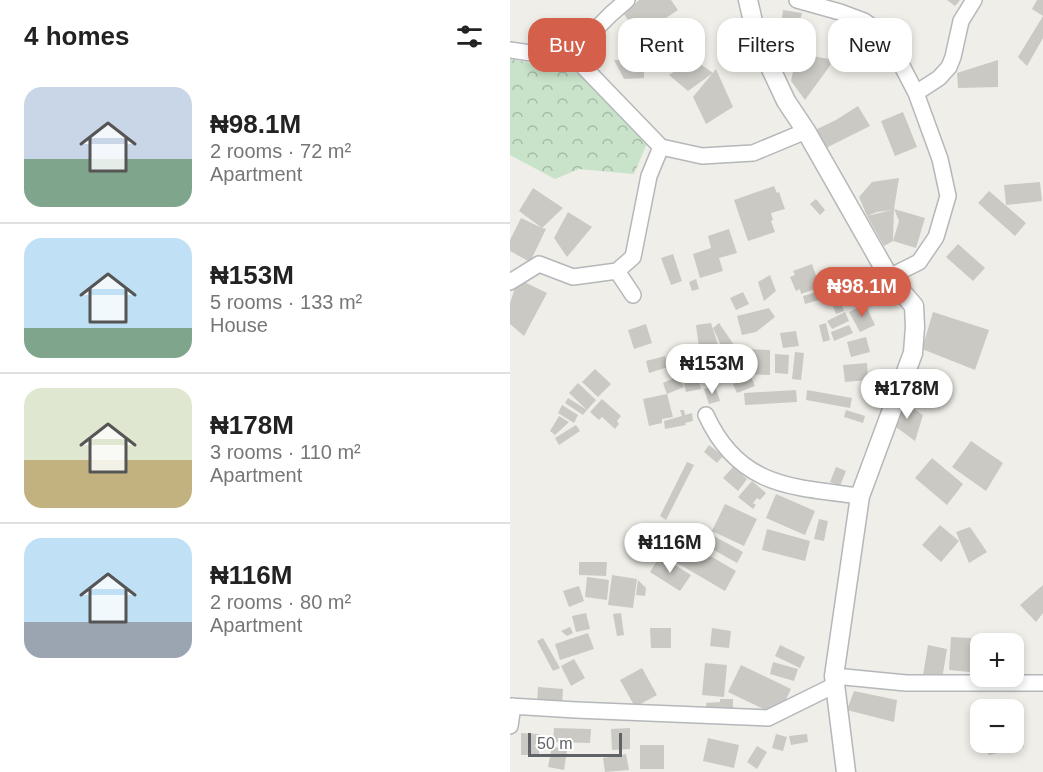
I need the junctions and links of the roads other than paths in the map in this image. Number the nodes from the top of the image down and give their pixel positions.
1 (627, 0) edge
2 (748, 0) edge
3 (797, 0) edge
4 (974, 0) edge
5 (832, 5) edge
6 (606, 18) edge
7 (510, 51) edge
8 (528, 53) edge
9 (589, 72) edge
10 (916, 93) junction
11 (806, 131) junction
12 (661, 147) junction
13 (617, 271) junction
14 (889, 277) junction
15 (510, 282) edge
16 (633, 295) dead end
17 (706, 415) dead end
18 (860, 496) junction
19 (835, 680) junction
20 (1043, 683) edge
21 (512, 706) edge
22 (510, 726) edge
23 (846, 772) edge

1 - 6 street
2 - 11 street
3 - 5 street
4 - 10 street
5 - 10 street
7 - 8 street
9 - 12 street
10 - 14 street
11 - 12 street
11 - 14 street
12 - 13 street
13 - 15 street
13 - 16 street
14 - 18 street
17 - 18 street
18 - 19 street
19 - 20 street
19 - 21 street
19 - 23 street
21 - 22 street

